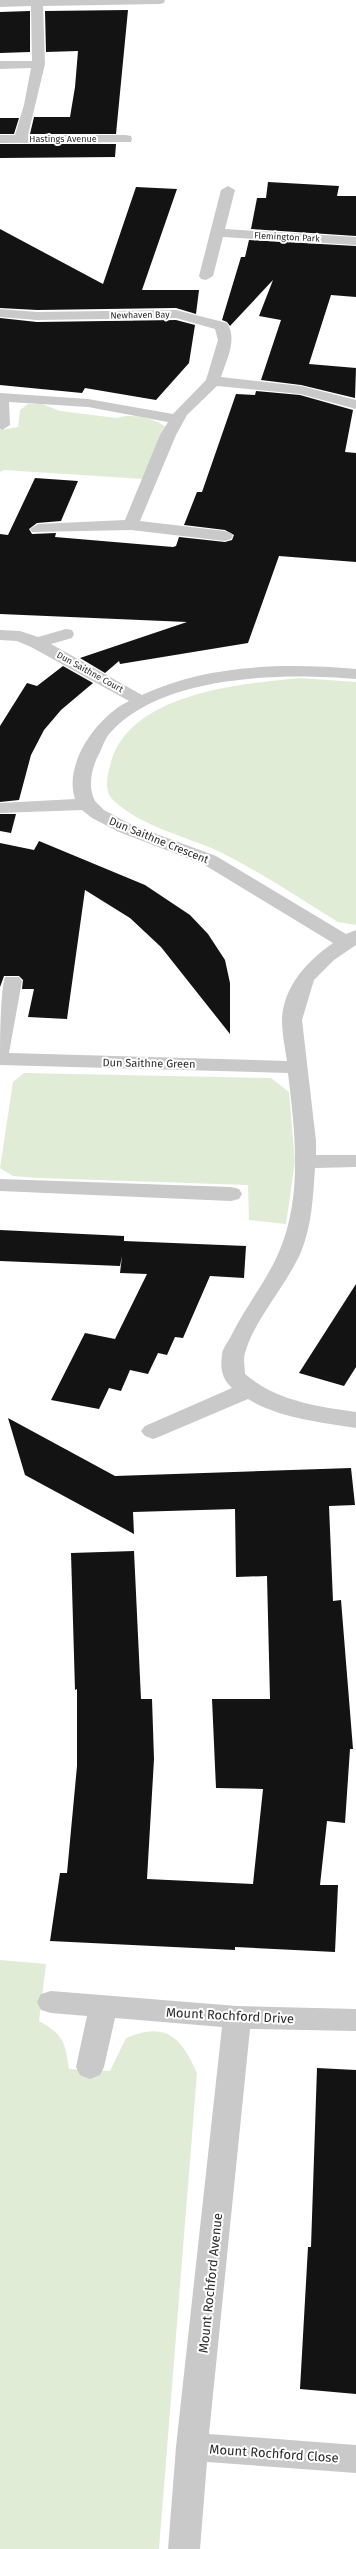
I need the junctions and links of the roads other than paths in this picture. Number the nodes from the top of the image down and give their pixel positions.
1 (160, 1) edge
2 (31, 2) edge
3 (0, 4) edge
4 (39, 64) junction
5 (0, 65) edge
6 (0, 139) edge
7 (20, 139) junction
8 (126, 139) dead end
9 (228, 190) dead end
10 (217, 233) junction
11 (356, 241) edge
12 (206, 276) dead end
13 (0, 313) edge
14 (213, 382) junction
15 (1, 397) edge
16 (356, 405) edge
17 (178, 419) junction
18 (2, 425) dead end
19 (131, 525) junction
20 (38, 529) dead end
21 (225, 536) dead end
22 (66, 634) dead end
23 (0, 636) edge
24 (37, 642) junction
25 (356, 674) edge
26 (143, 702) junction
27 (87, 804) junction
28 (0, 808) edge
29 (350, 939) edge
30 (12, 981) dead end
31 (0, 1052) edge
32 (0, 1059) edge
33 (298, 1067) junction
34 (356, 1161) edge
35 (305, 1162) junction
36 (0, 1185) edge
37 (231, 1194) dead end
38 (247, 1390) junction
39 (356, 1420) edge
40 (153, 1431) dead end
41 (51, 2002) dead end
42 (103, 2007) junction
43 (237, 2017) junction
44 (356, 2020) edge
45 (90, 2067) dead end
46 (192, 2447) junction
47 (356, 2459) edge
48 (184, 2549) edge

1 - 2 street
2 - 3 street
2 - 4 street
4 - 5 street
4 - 7 street
6 - 7 street, Hastings Avenue
7 - 8 street, Hastings Avenue
9 - 10 street
10 - 11 street, Flemington Park
10 - 12 street
13 - 14 street, Newhaven Bay
14 - 16 street
14 - 17 street, Newhaven Bay
15 - 17 street
15 - 18 street
17 - 19 street, Newhaven Bay
19 - 20 street
19 - 21 street
22 - 24 street, Dun Saithne Court
23 - 24 street, Dun Saithne Court
24 - 26 street, Dun Saithne Court
25 - 26 street
26 - 27 street
27 - 28 street
27 - 29 street, Dun Saithne Crescent
29 - 33 street, Dun Saithne Crescent
30 - 31 street
32 - 33 street, Dun Saithne Green
33 - 35 street, Dun Saithne Crescent
34 - 35 street
35 - 38 street, Dun Saithne Crescent
36 - 37 street
38 - 39 street, Dun Saithne Crescent
38 - 40 street
41 - 42 street, Mount Rochford Drive
42 - 43 street, Mount Rochford Drive
42 - 45 street
43 - 44 street, Mount Rochford Drive
43 - 46 street, Mount Rochford Avenue
46 - 47 street, Mount Rochford Close
46 - 48 street, Mount Rochford Avenue

